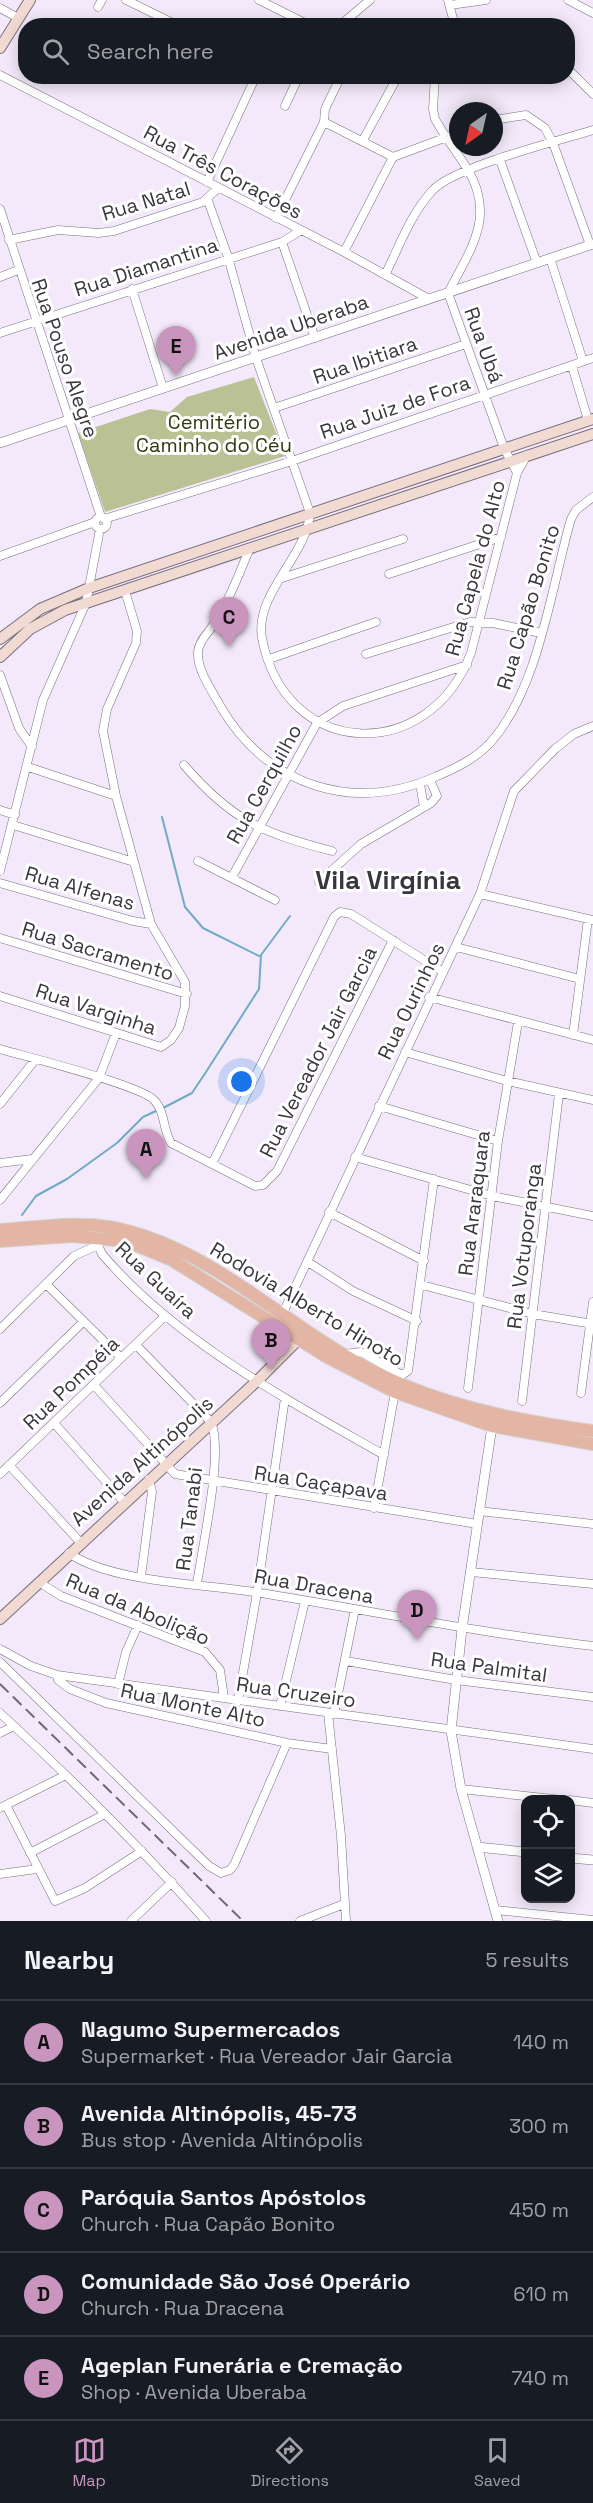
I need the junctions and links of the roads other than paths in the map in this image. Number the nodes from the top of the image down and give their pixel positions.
1 (30, 0) edge
2 (126, 0) edge
3 (259, 0) edge
4 (370, 0) edge
5 (486, 0) edge
6 (568, 0) edge
7 (449, 3) edge
8 (0, 8) edge
9 (593, 13) edge
10 (18, 18) junction
11 (163, 18) edge
12 (296, 18) edge
13 (353, 18) edge
14 (453, 18) edge
15 (0, 48) edge
16 (0, 75) edge
17 (575, 77) edge
18 (252, 84) edge
19 (296, 84) edge
20 (337, 84) edge
21 (395, 84) edge
22 (435, 84) edge
23 (593, 94) edge
24 (285, 106) dead end
25 (503, 119) edge
26 (324, 122) junction
27 (593, 130) edge
28 (449, 136) edge
29 (445, 138) junction
30 (363, 141) junction
31 (553, 143) junction
32 (393, 157) junction
33 (500, 160) junction
34 (468, 170) junction
35 (207, 182) junction
36 (218, 188) junction
37 (207, 198) junction
38 (0, 209) edge
39 (276, 218) junction
40 (300, 231) junction
41 (9, 240) junction
42 (282, 242) junction
43 (591, 244) edge
44 (344, 252) junction
45 (228, 257) junction
46 (550, 258) junction
47 (537, 263) junction
48 (18, 270) junction
49 (385, 275) junction
50 (0, 277) edge
51 (132, 290) junction
52 (448, 293) junction
53 (429, 299) junction
54 (36, 320) junction
55 (0, 333) edge
56 (315, 338) junction
57 (466, 344) junction
58 (256, 358) junction
59 (593, 358) edge
60 (582, 361) junction
61 (572, 366) junction
62 (163, 387) junction
63 (483, 393) junction
64 (274, 408) junction
65 (69, 418) junction
66 (591, 419) edge
67 (560, 429) junction
68 (593, 434) edge
69 (0, 443) edge
70 (564, 443) junction
71 (504, 447) junction
72 (527, 455) junction
73 (510, 460) junction
74 (292, 461) junction
75 (518, 473) junction
76 (366, 494) junction
77 (593, 497) edge
78 (371, 508) junction
79 (310, 513) junction
80 (100, 519) junction
81 (309, 529) junction
82 (501, 537) junction
83 (403, 538) dead end
84 (249, 550) junction
85 (0, 556) edge
86 (389, 574) dead end
87 (282, 578) junction
88 (89, 588) junction
89 (125, 591) junction
90 (86, 603) junction
91 (376, 622) dead end
92 (480, 622) junction
93 (542, 633) junction
94 (0, 639) edge
95 (366, 654) dead end
96 (0, 657) edge
97 (268, 659) junction
98 (467, 665) junction
99 (0, 675) edge
100 (316, 723) junction
101 (593, 726) edge
102 (32, 747) junction
103 (184, 765) dead end
104 (28, 767) junction
105 (287, 775) junction
106 (430, 780) junction
107 (420, 784) junction
108 (116, 796) junction
109 (424, 807) junction
110 (0, 810) edge
111 (15, 815) junction
112 (13, 825) junction
113 (258, 828) junction
114 (332, 851) dead end
115 (198, 861) dead end
116 (134, 862) junction
117 (0, 871) edge
118 (232, 877) junction
119 (319, 882) dead end
120 (0, 883) edge
121 (480, 894) junction
122 (275, 900) dead end
123 (590, 920) edge
124 (151, 924) junction
125 (0, 938) edge
126 (393, 940) junction
127 (456, 947) junction
128 (443, 972) junction
129 (580, 979) junction
130 (187, 994) junction
131 (0, 996) edge
132 (429, 998) junction
133 (518, 1022) junction
134 (116, 1034) junction
135 (573, 1035) junction
136 (593, 1040) edge
137 (0, 1049) edge
138 (405, 1052) junction
139 (35, 1060) junction
140 (99, 1078) junction
141 (507, 1081) junction
142 (559, 1094) junction
143 (593, 1100) edge
144 (0, 1104) edge
145 (379, 1107) junction
146 (498, 1141) junction
147 (355, 1157) junction
148 (32, 1159) junction
149 (0, 1163) edge
150 (212, 1164) junction
151 (434, 1179) junction
152 (492, 1196) junction
153 (0, 1200) edge
154 (546, 1207) junction
155 (329, 1212) junction
156 (593, 1216) edge
157 (0, 1230) edge
158 (73, 1236) junction
159 (0, 1241) edge
160 (100, 1241) junction
161 (74, 1256) junction
162 (424, 1261) junction
163 (308, 1262) junction
164 (46, 1284) junction
165 (422, 1285) junction
166 (238, 1300) junction
167 (478, 1301) junction
168 (593, 1302) edge
169 (533, 1314) junction
170 (282, 1315) junction
171 (164, 1317) junction
172 (417, 1321) junction
173 (83, 1322) junction
174 (592, 1324) edge
175 (0, 1329) edge
176 (302, 1333) junction
177 (136, 1345) junction
178 (345, 1354) junction
179 (121, 1358) junction
180 (258, 1380) junction
181 (94, 1385) junction
182 (468, 1388) dead end
183 (395, 1392) junction
184 (581, 1393) dead end
185 (285, 1398) junction
186 (522, 1401) dead end
187 (0, 1403) edge
188 (211, 1422) junction
189 (54, 1423) junction
190 (492, 1426) junction
191 (593, 1431) edge
192 (593, 1444) edge
193 (384, 1455) junction
194 (9, 1465) junction
195 (164, 1465) junction
196 (0, 1474) edge
197 (149, 1479) junction
198 (212, 1482) junction
199 (270, 1491) junction
200 (124, 1503) junction
201 (374, 1508) junction
202 (479, 1511) junction
203 (477, 1524) junction
204 (593, 1524) edge
205 (80, 1542) junction
206 (69, 1553) junction
207 (471, 1572) junction
208 (141, 1576) junction
209 (197, 1584) junction
210 (593, 1584) edge
211 (45, 1586) dead end
212 (257, 1593) junction
213 (305, 1601) junction
214 (355, 1609) junction
215 (0, 1619) edge
216 (138, 1625) junction
217 (462, 1629) junction
218 (593, 1646) edge
219 (0, 1649) edge
220 (346, 1661) junction
221 (0, 1662) edge
222 (57, 1675) junction
223 (456, 1680) junction
224 (118, 1684) junction
225 (593, 1697) edge
226 (224, 1698) junction
227 (238, 1701) junction
228 (280, 1706) junction
229 (0, 1713) edge
230 (331, 1714) junction
231 (14, 1726) junction
232 (451, 1731) junction
233 (0, 1733) edge
234 (287, 1743) junction
235 (332, 1749) junction
236 (593, 1749) edge
237 (64, 1776) junction
238 (461, 1789) junction
239 (521, 1796) edge
240 (575, 1801) edge
241 (593, 1803) edge
242 (3, 1807) edge
243 (105, 1814) junction
244 (477, 1847) junction
245 (142, 1851) junction
246 (521, 1852) edge
247 (30, 1853) junction
248 (575, 1858) edge
249 (593, 1860) edge
250 (37, 1869) junction
251 (0, 1874) edge
252 (172, 1882) junction
253 (344, 1904) junction
254 (495, 1910) junction
255 (593, 1920) edge
256 (131, 1921) edge
257 (206, 1921) edge
258 (300, 1921) edge
259 (346, 1921) edge
260 (498, 1921) edge

1 - 10 main road
2 - 11 street
3 - 12 street
4 - 13 street
5 - 7 street
6 - 9 street
7 - 14 street
8 - 10 street
10 - 15 main road
16 - 35 street, Rua Três Corações
17 - 23 street
18 - 35 street, Rua Natal
19 - 24 street
20 - 26 street
21 - 30 street
22 - 29 street, Rua Ubá
25 - 31 street
26 - 30 street
26 - 39 street
27 - 31 street
28 - 29 street
29 - 32 street
29 - 34 street, Rua Ubá
30 - 32 street
31 - 33 street
31 - 43 street
32 - 44 street
33 - 34 street
33 - 47 street
34 - 49 street
34 - 52 street, Rua Ubá
35 - 36 street, Rua Três Corações
36 - 37 street, Rua Natal
36 - 39 street, Rua Três Corações
37 - 41 street, Rua Natal
37 - 45 street
38 - 41 street, Rua Pouso Alegre
39 - 40 street, Rua Três Corações
40 - 42 street, Rua Diamantina
40 - 44 street, Rua Três Corações
41 - 48 street, Rua Pouso Alegre
42 - 45 street, Rua Diamantina
42 - 56 street
43 - 46 street, Avenida Uberaba
44 - 49 street, Rua Três Corações
45 - 51 street, Rua Diamantina
45 - 58 street
46 - 47 street, Avenida Uberaba
46 - 60 street
47 - 52 street, Avenida Uberaba
48 - 50 street
48 - 54 street, Rua Pouso Alegre
49 - 53 street, Rua Três Corações
51 - 54 street, Rua Diamantina
51 - 62 street
52 - 53 street, Avenida Uberaba
52 - 57 street, Rua Ubá
53 - 56 street, Avenida Uberaba
54 - 55 street, Rua Diamantina
54 - 65 street, Rua Pouso Alegre
56 - 58 street, Avenida Uberaba
57 - 63 street, Rua Ubá
57 - 64 street, Rua Ibitiara
58 - 62 street, Avenida Uberaba
58 - 64 street
59 - 60 street, Rua Juiz de Fora
60 - 61 street, Rua Juiz de Fora
61 - 63 street, Rua Juiz de Fora
61 - 66 street
62 - 65 street, Avenida Uberaba
63 - 71 street, Rua Ubá
63 - 74 street, Rua Juiz de Fora
64 - 74 street
65 - 69 street, Avenida Uberaba
65 - 80 street, Rua Pouso Alegre
66 - 67 main road
67 - 70 main road
67 - 71 main road
68 - 70 main road
70 - 72 main road
71 - 73 street, Rua Ubá
71 - 76 main road
72 - 73 main road
72 - 75 street, Rua Capela do Alto
73 - 75 street, Rua Capela do Alto
73 - 78 main road
74 - 79 street
74 - 80 street, Rua Juiz de Fora
75 - 82 street, Rua Capela do Alto
76 - 78 main road
76 - 79 main road
77 - 93 street, Rua Capão Bonito
78 - 81 main road
79 - 81 street
79 - 88 main road
80 - 85 street, Rua Juiz de Fora
80 - 88 street
81 - 84 main road
81 - 87 street
82 - 86 street
82 - 92 street, Rua Capela do Alto
83 - 87 street
84 - 89 main road
84 - 105 street, Rua Capão Bonito
87 - 97 street
88 - 90 street
88 - 94 main road
89 - 90 main road
89 - 108 street
90 - 96 main road
90 - 102 street
91 - 97 street
92 - 93 street
92 - 95 street
92 - 98 street, Rua Capela do Alto
93 - 106 street, Rua Capão Bonito
97 - 100 street
98 - 100 street, Rua Cerquilho
98 - 100 street, Rua Capela do Alto
99 - 102 street
100 - 105 street, Rua Cerquilho
101 - 121 street, Rua Ourinhos
102 - 104 street
103 - 113 street
104 - 108 street
104 - 111 street
105 - 107 street, Rua Capão Bonito
105 - 113 street, Rua Cerquilho
106 - 107 street, Rua Capão Bonito
106 - 109 street
107 - 109 street
108 - 116 street
109 - 119 street
110 - 111 street
111 - 112 street
112 - 116 street
112 - 117 street
113 - 114 street
113 - 118 street, Rua Cerquilho
115 - 118 street
116 - 124 street
118 - 122 street
120 - 124 street, Rua Alfenas
121 - 123 street
121 - 127 street, Rua Ourinhos
123 - 129 street
124 - 130 street
125 - 130 street, Rua Sacramento
126 - 128 street
126 - 150 street, Rua Vereador Jair Garcia
126 - 150 street
127 - 128 street, Rua Ourinhos
127 - 129 street
128 - 132 street, Rua Ourinhos
129 - 135 street
130 - 134 street, Rua Varginha
131 - 134 street, Rua Varginha
132 - 133 street
132 - 138 street, Rua Ourinhos
133 - 135 street
133 - 141 street, Rua Araraquara
134 - 140 street
135 - 136 street
137 - 139 street
138 - 141 street
138 - 145 street, Rua Ourinhos
139 - 140 street
139 - 144 street
140 - 148 street
140 - 150 street, Rua Vereador Jair Garcia
141 - 142 street
141 - 146 street, Rua Araraquara
142 - 143 street
142 - 154 street, Rua Votuporanga
145 - 146 street
145 - 147 street, Rua Ourinhos
146 - 152 street, Rua Araraquara
147 - 151 street
147 - 155 street, Rua Ourinhos
148 - 149 street
148 - 153 street
151 - 152 street
151 - 162 street
152 - 154 street
152 - 167 street, Rua Araraquara
154 - 156 street
154 - 169 street, Rua Votuporanga
155 - 162 street
155 - 163 street, Rua Ourinhos
157 - 170 main road, Rodovia Alberto Hinoto
158 - 159 main road, Rodovia Alberto Hinoto
158 - 160 main road, Rodovia Alberto Hinoto
158 - 161 street
160 - 161 street
160 - 166 main road, Rodovia Alberto Hinoto
160 - 171 street, Rua Guaíra
161 - 164 street
162 - 165 street
163 - 170 street, Rua Ourinhos
163 - 172 street
164 - 173 street
164 - 175 street
165 - 167 street
165 - 172 street
166 - 170 main road
166 - 176 main road, Rodovia Alberto Hinoto
167 - 169 street
167 - 182 street, Rua Araraquara
168 - 174 street
169 - 174 street
169 - 186 street, Rua Votuporanga
170 - 176 main road, Rodovia Alberto Hinoto
171 - 177 street, Rua Pompéia
171 - 180 street, Rua Guaíra
172 - 178 street
173 - 179 street
173 - 187 street
174 - 184 street
176 - 178 main road, Rodovia Alberto Hinoto
176 - 180 main road, Avenida Altinópolis
176 - 183 main road, Rodovia Alberto Hinoto
177 - 179 street, Rua Pompéia
177 - 188 street
178 - 191 main road, Rodovia Alberto Hinoto
179 - 181 street, Rua Pompéia
180 - 185 street, Rua Guaíra
180 - 188 main road, Avenida Altinópolis
181 - 189 street, Rua Pompéia
181 - 195 street
183 - 190 main road, Rodovia Alberto Hinoto
183 - 193 street
185 - 193 street, Rua Guaíra
185 - 199 street
188 - 195 main road, Avenida Altinópolis
188 - 198 street, Rua Tanabi
189 - 194 street, Rua Pompéia
189 - 200 street
190 - 192 main road, Rodovia Alberto Hinoto
190 - 202 street
193 - 201 street
194 - 196 street, Rua Pompéia
194 - 205 street
195 - 197 main road, Avenida Altinópolis
195 - 198 street, Rua Caçapava
197 - 200 main road, Avenida Altinópolis
197 - 208 street
198 - 199 street, Rua Caçapava
198 - 209 street, Rua Tanabi
199 - 201 street, Rua Caçapava
199 - 212 street
200 - 205 main road, Avenida Altinópolis
201 - 203 street, Rua Caçapava
202 - 203 street
202 - 204 street
203 - 207 street
205 - 206 main road, Avenida Altinópolis
206 - 208 street, Rua Dracena
206 - 215 main road, Avenida Altinópolis
207 - 210 street
207 - 217 street
208 - 209 street, Rua Dracena
209 - 212 street, Rua Dracena
211 - 216 street, Rua da Abolição
212 - 213 street, Rua Dracena
212 - 227 street
213 - 214 street, Rua Dracena
213 - 228 street
214 - 217 street, Rua Dracena
214 - 220 street
216 - 224 street
216 - 226 street, Rua da Abolição
217 - 218 street, Rua Dracena
217 - 223 street
219 - 222 street, Rua Cruzeiro
220 - 223 street, Rua Palmital
220 - 230 street
221 - 234 street
222 - 224 street, Rua Cruzeiro
222 - 234 street, Rua Monte Alto
223 - 225 street, Rua Palmital
223 - 232 street
224 - 226 street, Rua Cruzeiro
226 - 227 street, Rua Cruzeiro
227 - 228 street, Rua Cruzeiro
228 - 230 street, Rua Cruzeiro
229 - 231 street
230 - 232 street, Rua Cruzeiro
230 - 235 street
231 - 233 street
231 - 237 street
232 - 236 street, Rua Cruzeiro
232 - 238 street
234 - 235 street, Rua Monte Alto
235 - 253 street
237 - 242 street
237 - 243 street
238 - 239 street
238 - 244 street
240 - 241 street
242 - 247 street
243 - 245 street
243 - 247 street
244 - 246 street
244 - 254 street
245 - 250 street
245 - 252 street
247 - 250 street
248 - 249 street
250 - 251 street
252 - 256 street
252 - 257 street
253 - 258 street
253 - 259 street
254 - 255 street
254 - 260 street

